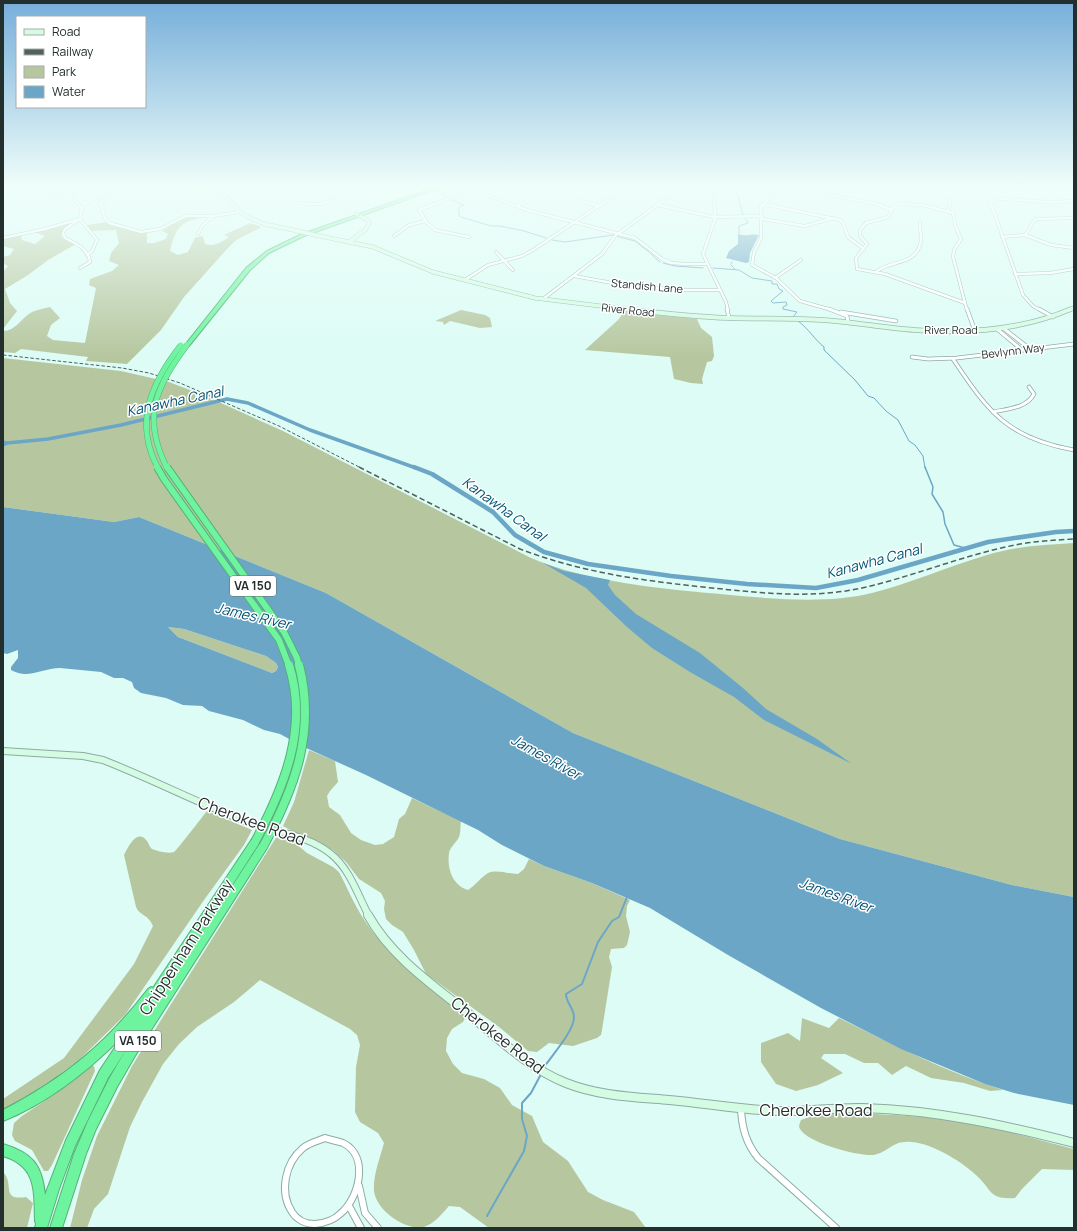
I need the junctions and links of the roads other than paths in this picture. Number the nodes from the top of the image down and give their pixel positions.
1 (75, 242) edge
2 (96, 242) edge
3 (287, 242) edge
4 (351, 242) edge
5 (544, 242) edge
6 (609, 242) edge
7 (644, 242) edge
8 (707, 242) edge
9 (759, 242) edge
10 (857, 242) edge
11 (866, 242) edge
12 (920, 242) edge
13 (960, 242) edge
14 (1004, 242) edge
15 (1044, 242) edge
16 (1074, 248) edge
17 (864, 249) junction
18 (496, 252) dead end
19 (87, 255) junction
20 (505, 260) junction
21 (801, 260) dead end
22 (706, 264) junction
23 (80, 268) dead end
24 (1074, 269) edge
25 (513, 270) dead end
26 (876, 272) junction
27 (1015, 274) junction
28 (574, 276) junction
29 (775, 278) junction
30 (465, 280) junction
31 (720, 290) junction
32 (543, 299) junction
33 (966, 303) junction
34 (1074, 308) edge
35 (839, 312) junction
36 (1053, 317) junction
37 (729, 318) junction
38 (896, 321) dead end
39 (848, 322) junction
40 (1003, 328) junction
41 (997, 329) junction
42 (975, 331) junction
43 (1074, 344) edge
44 (184, 345) junction
45 (1030, 349) junction
46 (1022, 350) junction
47 (912, 357) dead end
48 (953, 359) junction
49 (1029, 387) dead end
50 (993, 412) junction
51 (1074, 450) edge
52 (3, 751) edge
53 (198, 928) junction
54 (741, 1109) junction
55 (3, 1116) edge
56 (1074, 1144) edge
57 (3, 1150) edge
58 (359, 1182) junction
59 (348, 1206) junction
60 (41, 1228) edge
61 (56, 1228) edge
62 (361, 1228) edge
63 (378, 1228) edge
64 (836, 1228) edge

1 - 19 street
2 - 19 street
3 - 44 highway, VA 150
4 - 30 main road, River Road
5 - 20 street
6 - 28 street
7 - 22 street
8 - 22 street
9 - 29 street
10 - 17 street
11 - 17 street
12 - 26 street
13 - 33 street
14 - 27 street
15 - 16 street
17 - 26 street
18 - 20 street
19 - 23 street
20 - 25 street
20 - 30 street
21 - 29 street
22 - 31 street
24 - 27 street
26 - 33 street
27 - 36 street
28 - 31 street, Standish Lane
28 - 32 street
29 - 35 street
30 - 32 main road, River Road
31 - 37 street
32 - 37 main road, River Road
33 - 42 street
34 - 36 main road, River Road
35 - 38 street
35 - 39 street
36 - 40 main road, River Road
37 - 39 main road, River Road
39 - 42 main road, River Road
40 - 41 main road, River Road
40 - 45 street
41 - 42 main road, River Road
41 - 46 street
43 - 45 street, Bevlynn Way
44 - 53 highway, Chippenham Parkway / VA 150, bridge
44 - 61 highway, Chippenham Parkway / VA 150, bridge
45 - 46 street, Bevlynn Way
46 - 48 street, Bevlynn Way
47 - 48 street, Bevlynn Way
48 - 50 street
49 - 50 street
50 - 51 street
52 - 54 main road, Cherokee Road
53 - 55 highway
53 - 60 highway, Chippenham Parkway / VA 150
54 - 56 main road, Cherokee Road
54 - 64 street
57 - 60 highway
58 - 59 street
58 - 59 street
58 - 63 street
59 - 62 street

